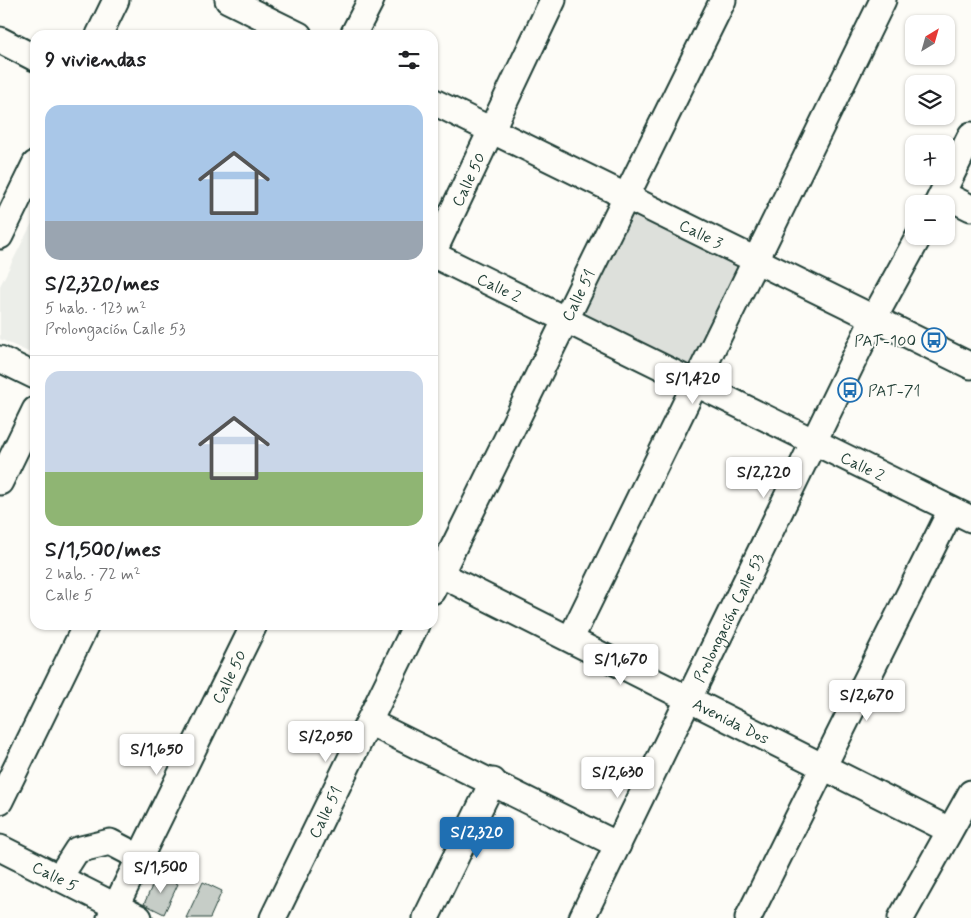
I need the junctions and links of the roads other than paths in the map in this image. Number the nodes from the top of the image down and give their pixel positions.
1 (116, 0) edge
2 (228, 0) edge
3 (371, 0) edge
4 (553, 0) edge
5 (723, 0) edge
6 (882, 0) edge
7 (101, 30) edge
8 (289, 30) edge
9 (356, 30) edge
10 (0, 40) edge
11 (30, 55) edge
12 (438, 104) edge
13 (493, 131) junction
14 (971, 135) edge
15 (30, 174) edge
16 (942, 195) edge
17 (626, 196) junction
18 (955, 203) edge
19 (971, 208) edge
20 (0, 236) edge
21 (438, 244) edge
22 (914, 245) edge
23 (438, 256) edge
24 (756, 260) junction
25 (874, 318) junction
26 (566, 320) junction
27 (0, 359) edge
28 (971, 366) edge
29 (30, 374) edge
30 (695, 383) junction
31 (30, 420) edge
32 (814, 442) junction
33 (0, 482) edge
34 (961, 514) edge
35 (438, 572) edge
36 (438, 579) edge
37 (84, 630) edge
38 (252, 630) edge
39 (414, 630) edge
40 (571, 638) junction
41 (689, 698) junction
42 (368, 722) junction
43 (823, 766) junction
44 (493, 781) junction
45 (971, 793) edge
46 (0, 801) edge
47 (949, 830) junction
48 (618, 845) junction
49 (0, 848) edge
50 (140, 857) junction
51 (59, 878) junction
52 (113, 912) edge
53 (139, 918) edge
54 (273, 918) edge
55 (426, 918) edge
56 (582, 918) edge
57 (748, 918) edge
58 (901, 918) edge

1 - 7 street
2 - 8 street
3 - 9 street
4 - 13 street, Calle 50
5 - 17 street, Calle 51
6 - 24 street
10 - 11 street
12 - 13 street, Calle 3
13 - 17 street, Calle 3
13 - 21 street, Calle 50
14 - 16 street
15 - 20 street
17 - 24 street, Calle 3
17 - 26 street, Calle 51
18 - 19 street
22 - 25 street, Prolongación Calle 53
23 - 26 street, Calle 2
24 - 25 street, Calle 3
24 - 30 street
25 - 28 street, Calle 3
25 - 32 street, Prolongación Calle 53
26 - 30 street, Calle 2
26 - 35 street, Calle 51
27 - 29 street
30 - 32 street, Calle 2
30 - 40 street
31 - 33 street
32 - 34 street, Calle 2
32 - 41 street, Prolongación Calle 53
34 - 43 street
36 - 40 street, Avenida Dos
37 - 46 street
38 - 50 street, Calle 50
39 - 42 street, Calle 51
40 - 41 street, Avenida Dos
41 - 43 street, Avenida Dos
41 - 48 street, Prolongación Calle 53
42 - 44 street
42 - 54 street, Calle 51
43 - 47 street, Avenida Dos
43 - 57 street
44 - 48 street
44 - 55 street
45 - 47 street
47 - 58 street
48 - 56 street, Prolongación Calle 53
49 - 51 street, Calle 5
50 - 51 street
50 - 52 street, Calle 50
51 - 52 street, Calle 5
52 - 53 street, Calle 5

